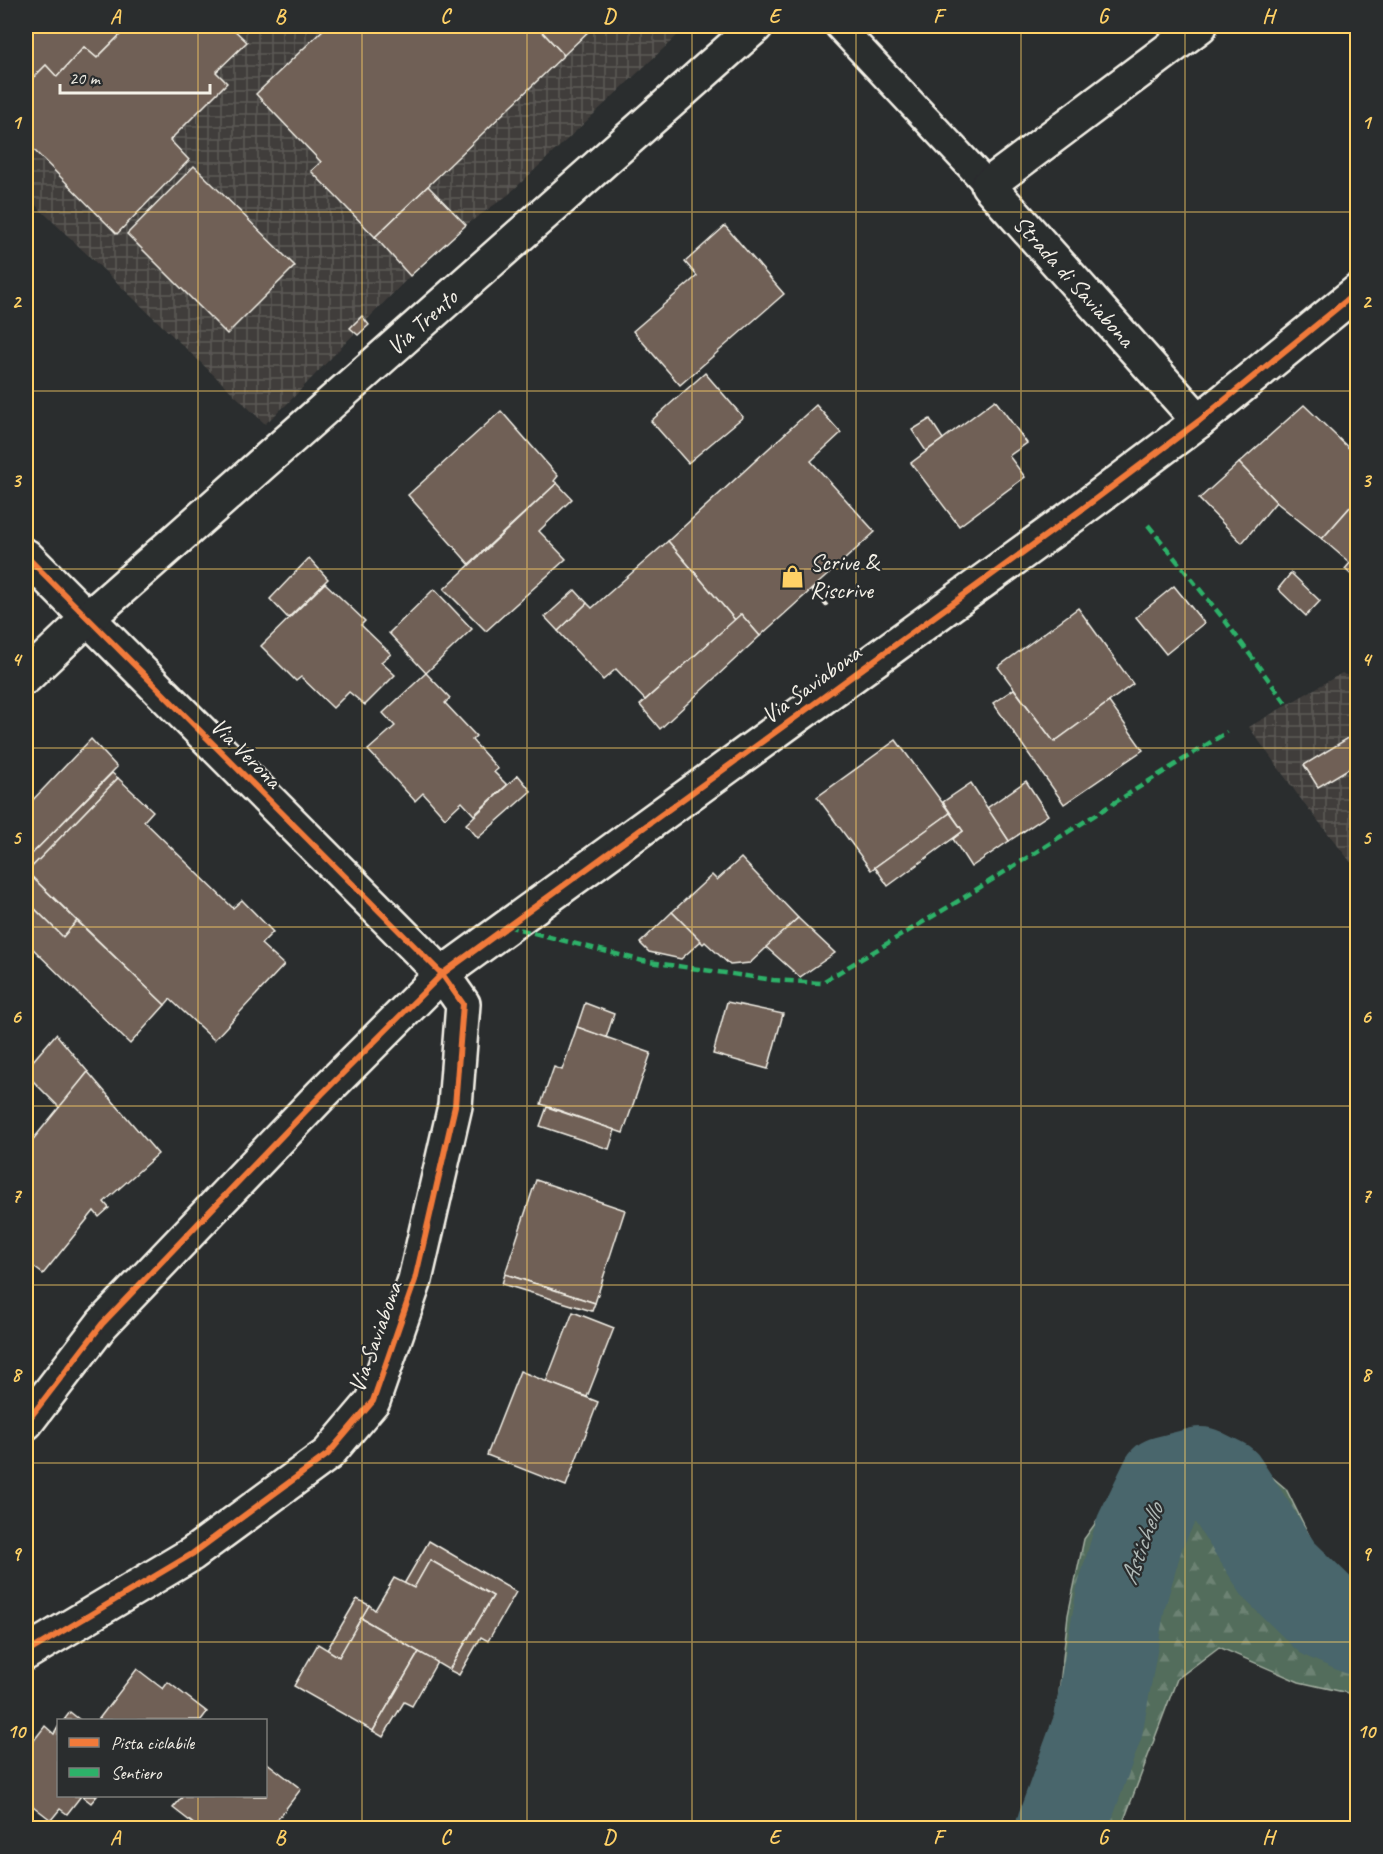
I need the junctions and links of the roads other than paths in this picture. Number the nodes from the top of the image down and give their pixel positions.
1 (756, 26) edge
2 (839, 26) edge
3 (1200, 26) edge
4 (988, 184) junction
5 (1358, 291) edge
6 (1199, 421) junction
7 (26, 556) edge
8 (87, 620) junction
9 (26, 677) edge
10 (442, 974) junction
11 (26, 1423) edge
12 (26, 1653) edge

1 - 8 street, Via Trento
2 - 4 lane
3 - 4 street
4 - 6 street, Strada di Saviabona
5 - 6 street
6 - 10 street, Via Saviabona
7 - 8 street, Via Verona
8 - 9 street, Via Trento
8 - 10 street, Via Verona
10 - 11 street, Via Saviabona
10 - 12 street, Via Saviabona

